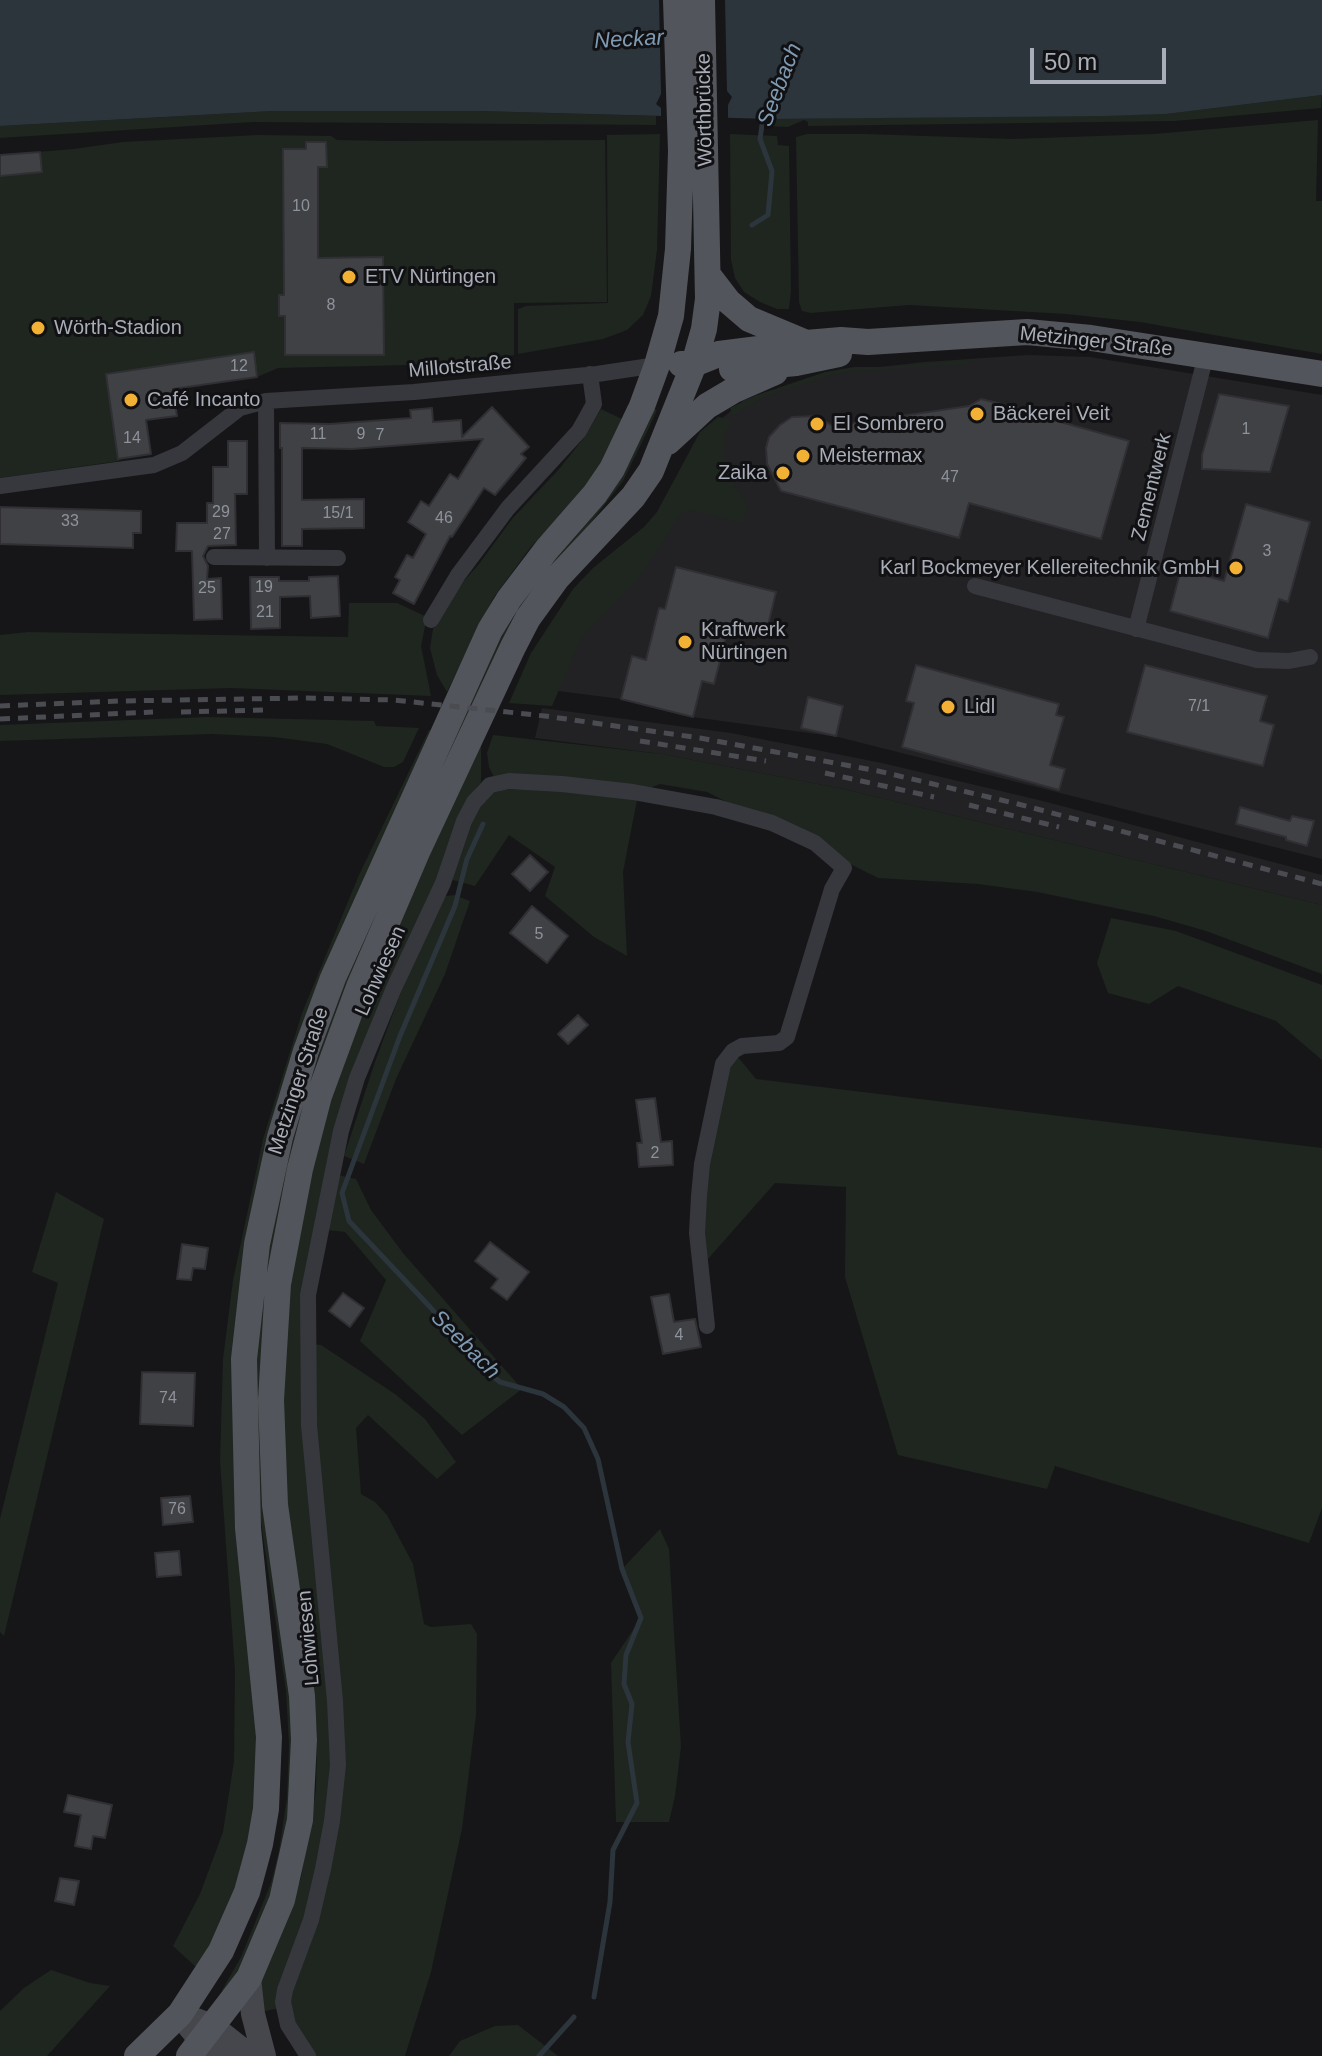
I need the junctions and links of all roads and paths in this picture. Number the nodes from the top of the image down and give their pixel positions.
1 (676, 0) edge
2 (702, 0) edge
3 (708, 275) junction
4 (801, 353) junction
5 (1206, 355) junction
6 (657, 365) junction
7 (703, 368) junction
8 (590, 374) junction
9 (1322, 374) edge
10 (266, 401) junction
11 (662, 447) junction
12 (0, 486) edge
13 (214, 557) dead end
14 (267, 558) junction
15 (338, 558) dead end
16 (975, 586) dead end
17 (431, 620) dead end
18 (1136, 629) junction
19 (1310, 657) dead end
20 (707, 1326) dead end
21 (249, 1978) junction
22 (180, 2014) junction
23 (205, 2045) edge
24 (137, 2056) edge
25 (250, 2056) edge
26 (264, 2056) edge
27 (308, 2056) edge

1 - 6 main road, Wörthbrücke
2 - 3 main road, Wörthbrücke
3 - 4 main road
3 - 7 main road, Wörthbrücke
4 - 5 main road, Metzinger Straße
4 - 7 main road, Metzinger Straße
4 - 11 main road
5 - 9 main road, Metzinger Straße
5 - 18 street, Zementwerk
6 - 7 main road, Metzinger Straße
6 - 8 street, Millotstraße
6 - 22 main road, Metzinger Straße
7 - 11 main road, Wörthbrücke
8 - 10 street, Millotstraße
8 - 17 street
10 - 12 street, Millotstraße
10 - 14 street
11 - 21 main road, Metzinger Straße
13 - 14 street
14 - 15 street
16 - 18 street
18 - 19 street
20 - 27 street, Lohwiesen
21 - 23 main road, Metzinger Straße
21 - 26 street
22 - 23 street
22 - 24 main road, Metzinger Straße
23 - 25 street

